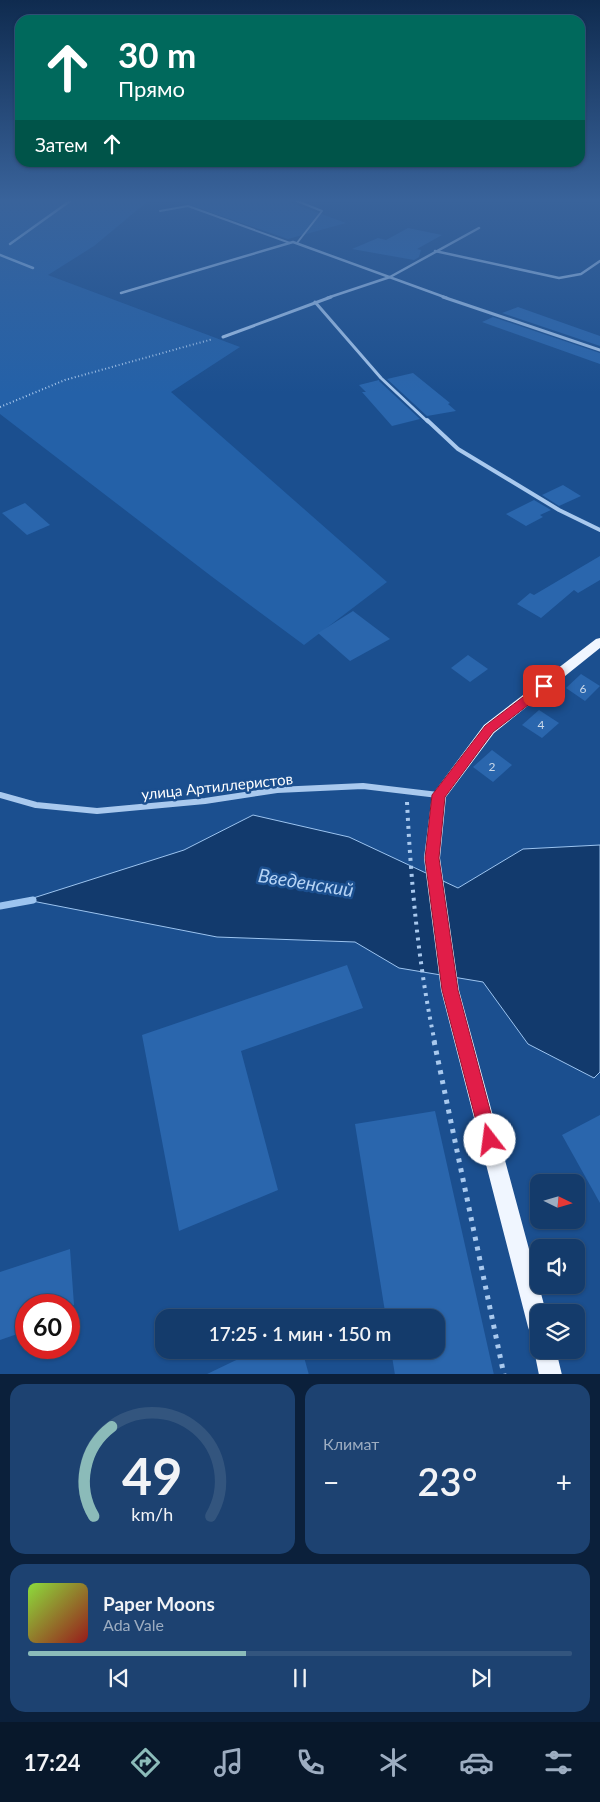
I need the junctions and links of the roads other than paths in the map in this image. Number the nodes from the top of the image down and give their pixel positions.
1 (214, 265) edge
2 (358, 265) edge
3 (411, 265) edge
4 (500, 265) edge
5 (594, 265) edge
6 (390, 277) junction
7 (120, 293) dead end
8 (315, 302) junction
9 (223, 337) road end
10 (600, 350) edge
11 (600, 530) edge
12 (600, 642) edge
13 (0, 795) edge
14 (439, 795) junction
15 (533, 1304) edge
16 (547, 1359) edge
17 (551, 1374) edge

1 - 7 street
2 - 6 street
3 - 6 street
4 - 5 street
6 - 8 street
6 - 10 street
8 - 9 street
8 - 11 street
12 - 14 main road
13 - 14 street, улица Артиллеристов
14 - 15 main road
16 - 17 main road

